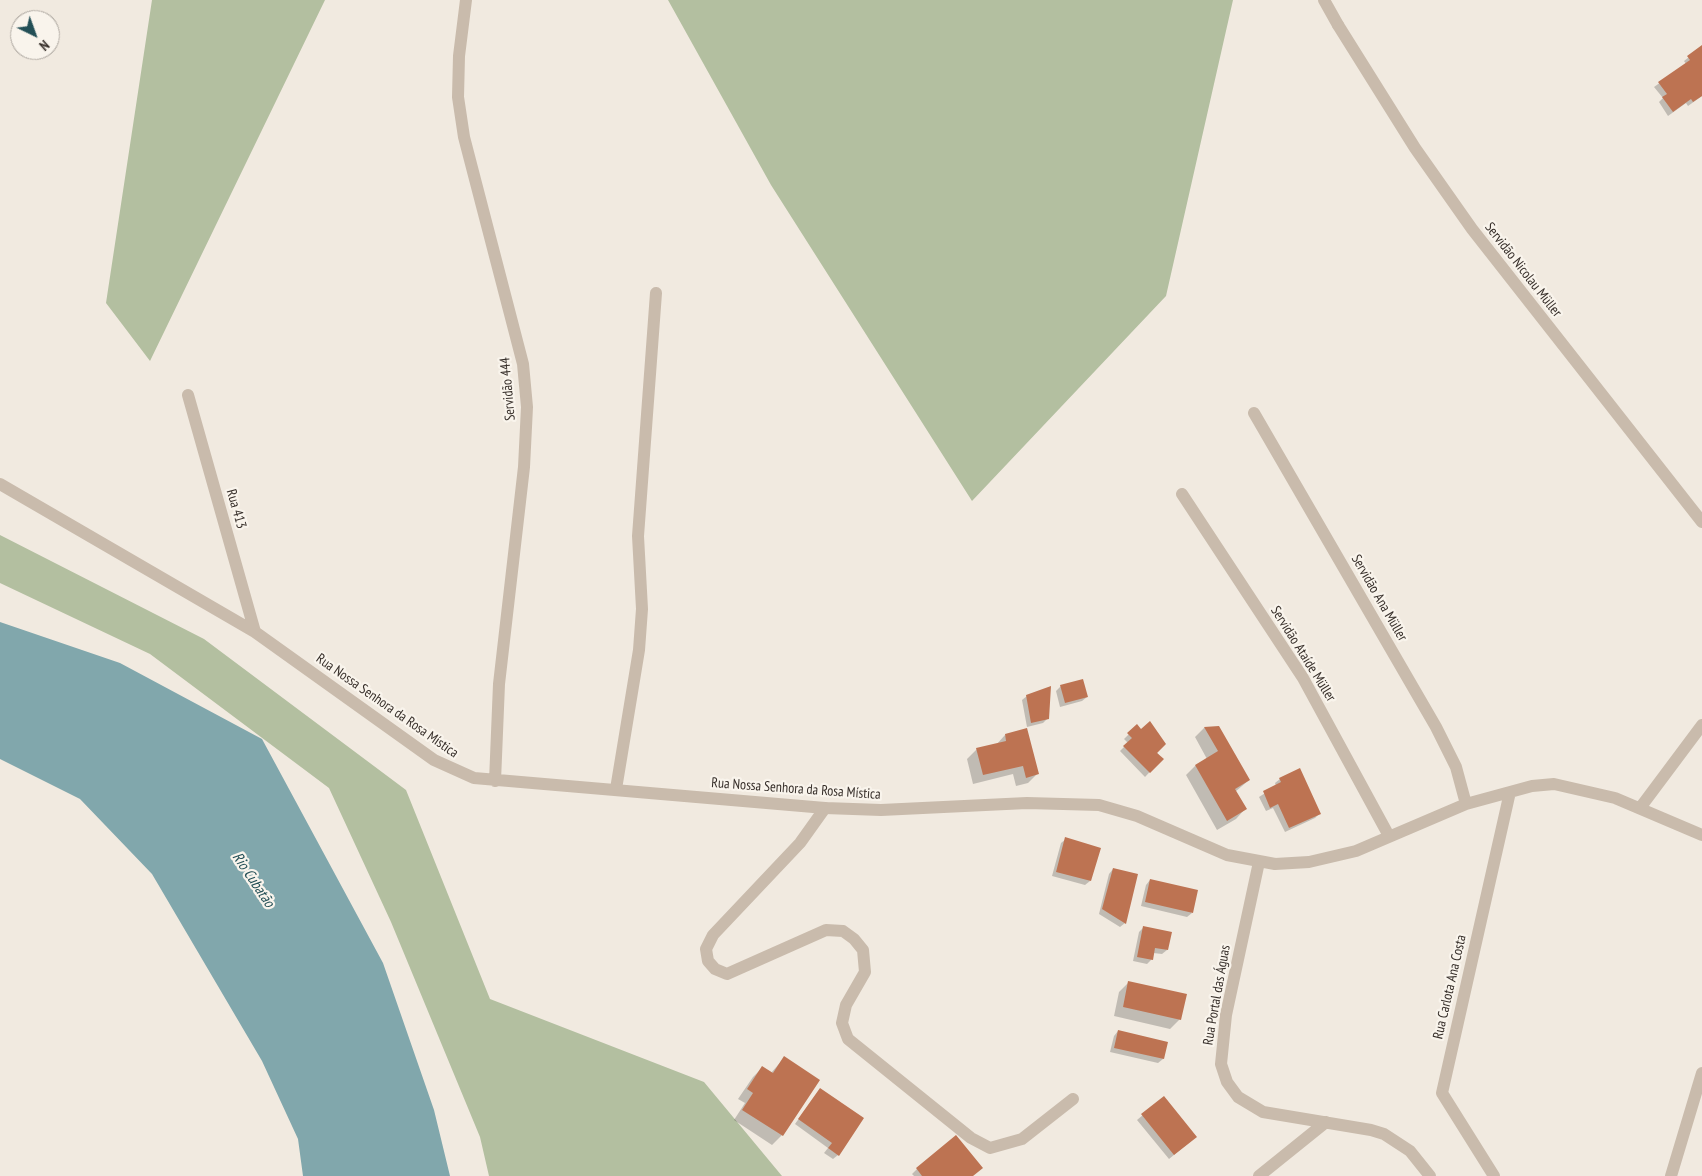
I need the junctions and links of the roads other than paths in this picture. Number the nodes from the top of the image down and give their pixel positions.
1 (466, 0) edge
2 (1324, 0) edge
3 (656, 293) dead end
4 (188, 395) dead end
5 (1254, 413) dead end
6 (0, 484) edge
7 (1182, 494) dead end
8 (1702, 522) edge
9 (255, 632) junction
10 (1702, 725) edge
11 (495, 781) junction
12 (616, 790) junction
13 (1510, 792) junction
14 (1466, 804) junction
15 (825, 808) junction
16 (1640, 808) junction
17 (1702, 835) edge
18 (1389, 836) junction
19 (1260, 862) junction
20 (1702, 1073) edge
21 (1073, 1099) dead end
22 (1326, 1122) junction
23 (1259, 1176) edge
24 (1430, 1176) edge
25 (1494, 1176) edge
26 (1672, 1176) edge

1 - 11 street, Servidão 444
2 - 8 street, Servidão Nicolau Müller
3 - 12 street
4 - 9 street, Rua 413
5 - 14 street, Servidão Ana Müller
6 - 9 street, Rua Nossa Senhora da Rosa Mística
7 - 18 street, Servidão Ataíde Müller
9 - 11 street, Rua Nossa Senhora da Rosa Mística
10 - 16 street
11 - 12 street, Rua Nossa Senhora da Rosa Mística
12 - 15 street, Rua Nossa Senhora da Rosa Mística
13 - 14 street, Rua Nossa Senhora da Rosa Mística
13 - 16 street, Rua Nossa Senhora da Rosa Mística
13 - 25 street, Rua Carlota Ana Costa
14 - 18 street, Rua Nossa Senhora da Rosa Mística
15 - 19 street, Rua Nossa Senhora da Rosa Mística
15 - 21 street
16 - 17 street, Rua Nossa Senhora da Rosa Mística
18 - 19 street, Rua Nossa Senhora da Rosa Mística
19 - 22 street, Rua Portal das Águas
20 - 26 street
22 - 23 street
22 - 24 street, Rua Portal das Águas

